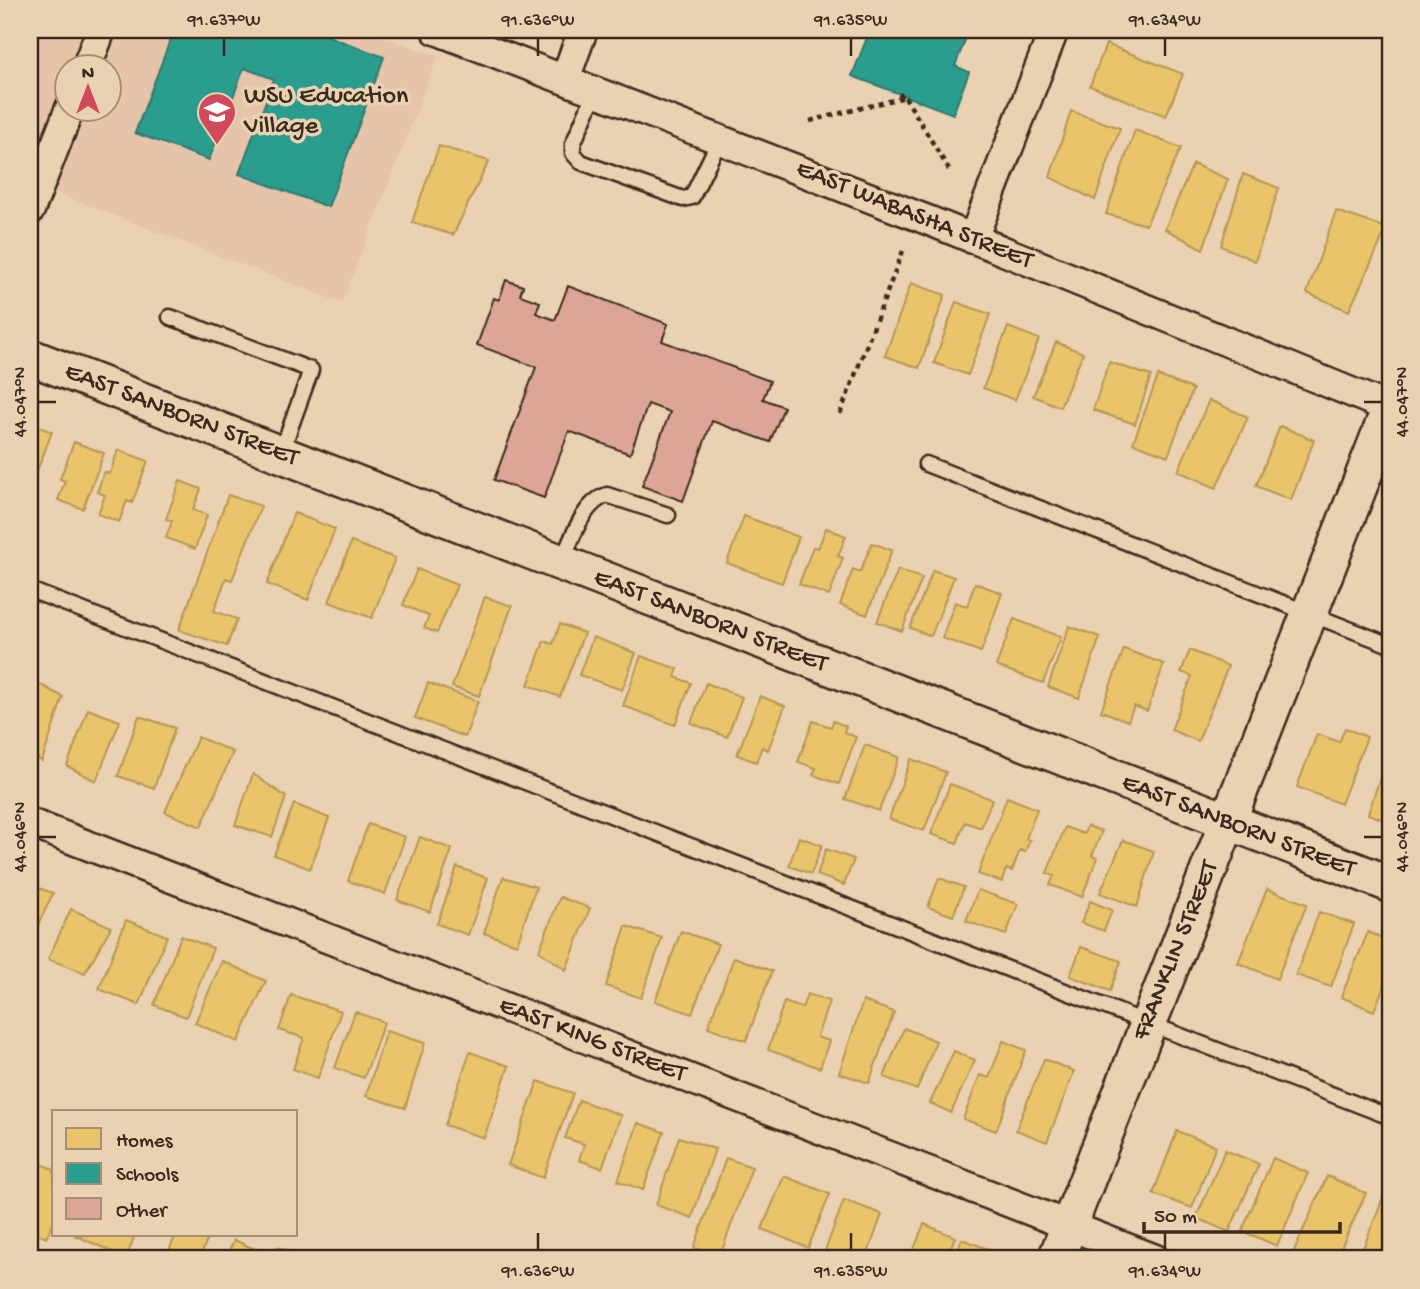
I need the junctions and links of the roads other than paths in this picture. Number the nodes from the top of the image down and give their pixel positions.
1 (101, 30) edge
2 (436, 30) edge
3 (583, 30) edge
4 (1054, 30) edge
5 (92, 52) edge
6 (565, 79) junction
7 (596, 90) junction
8 (65, 122) edge
9 (720, 139) junction
10 (30, 210) edge
11 (973, 239) junction
12 (170, 317) dead end
13 (30, 357) edge
14 (1390, 408) edge
15 (281, 454) junction
16 (926, 464) dead end
17 (668, 515) dead end
18 (560, 564) junction
19 (30, 590) edge
20 (1309, 614) junction
21 (1390, 645) edge
22 (30, 823) edge
23 (1227, 823) junction
24 (1390, 884) edge
25 (1147, 1025) junction
26 (1390, 1117) edge
27 (1069, 1226) junction
28 (1056, 1259) edge
29 (1155, 1259) edge

1 - 5 street
2 - 6 street, EAST WABASHA STREET
3 - 6 street
4 - 11 street
6 - 7 street, EAST WABASHA STREET
7 - 9 street, EAST WABASHA STREET
7 - 9 lane
8 - 10 street
9 - 11 street, EAST WABASHA STREET
11 - 14 street, EAST WABASHA STREET
12 - 15 lane
13 - 15 street, EAST SANBORN STREET
14 - 20 street, FRANKLIN STREET
15 - 18 street, EAST SANBORN STREET
16 - 20 lane
17 - 18 lane
18 - 23 street, EAST SANBORN STREET
19 - 25 lane
20 - 21 lane
20 - 23 street, FRANKLIN STREET
22 - 27 street, EAST KING STREET
23 - 24 street, EAST SANBORN STREET
23 - 25 street, FRANKLIN STREET
25 - 26 lane
25 - 27 street, FRANKLIN STREET
27 - 28 street, FRANKLIN STREET
27 - 29 street, EAST KING STREET

